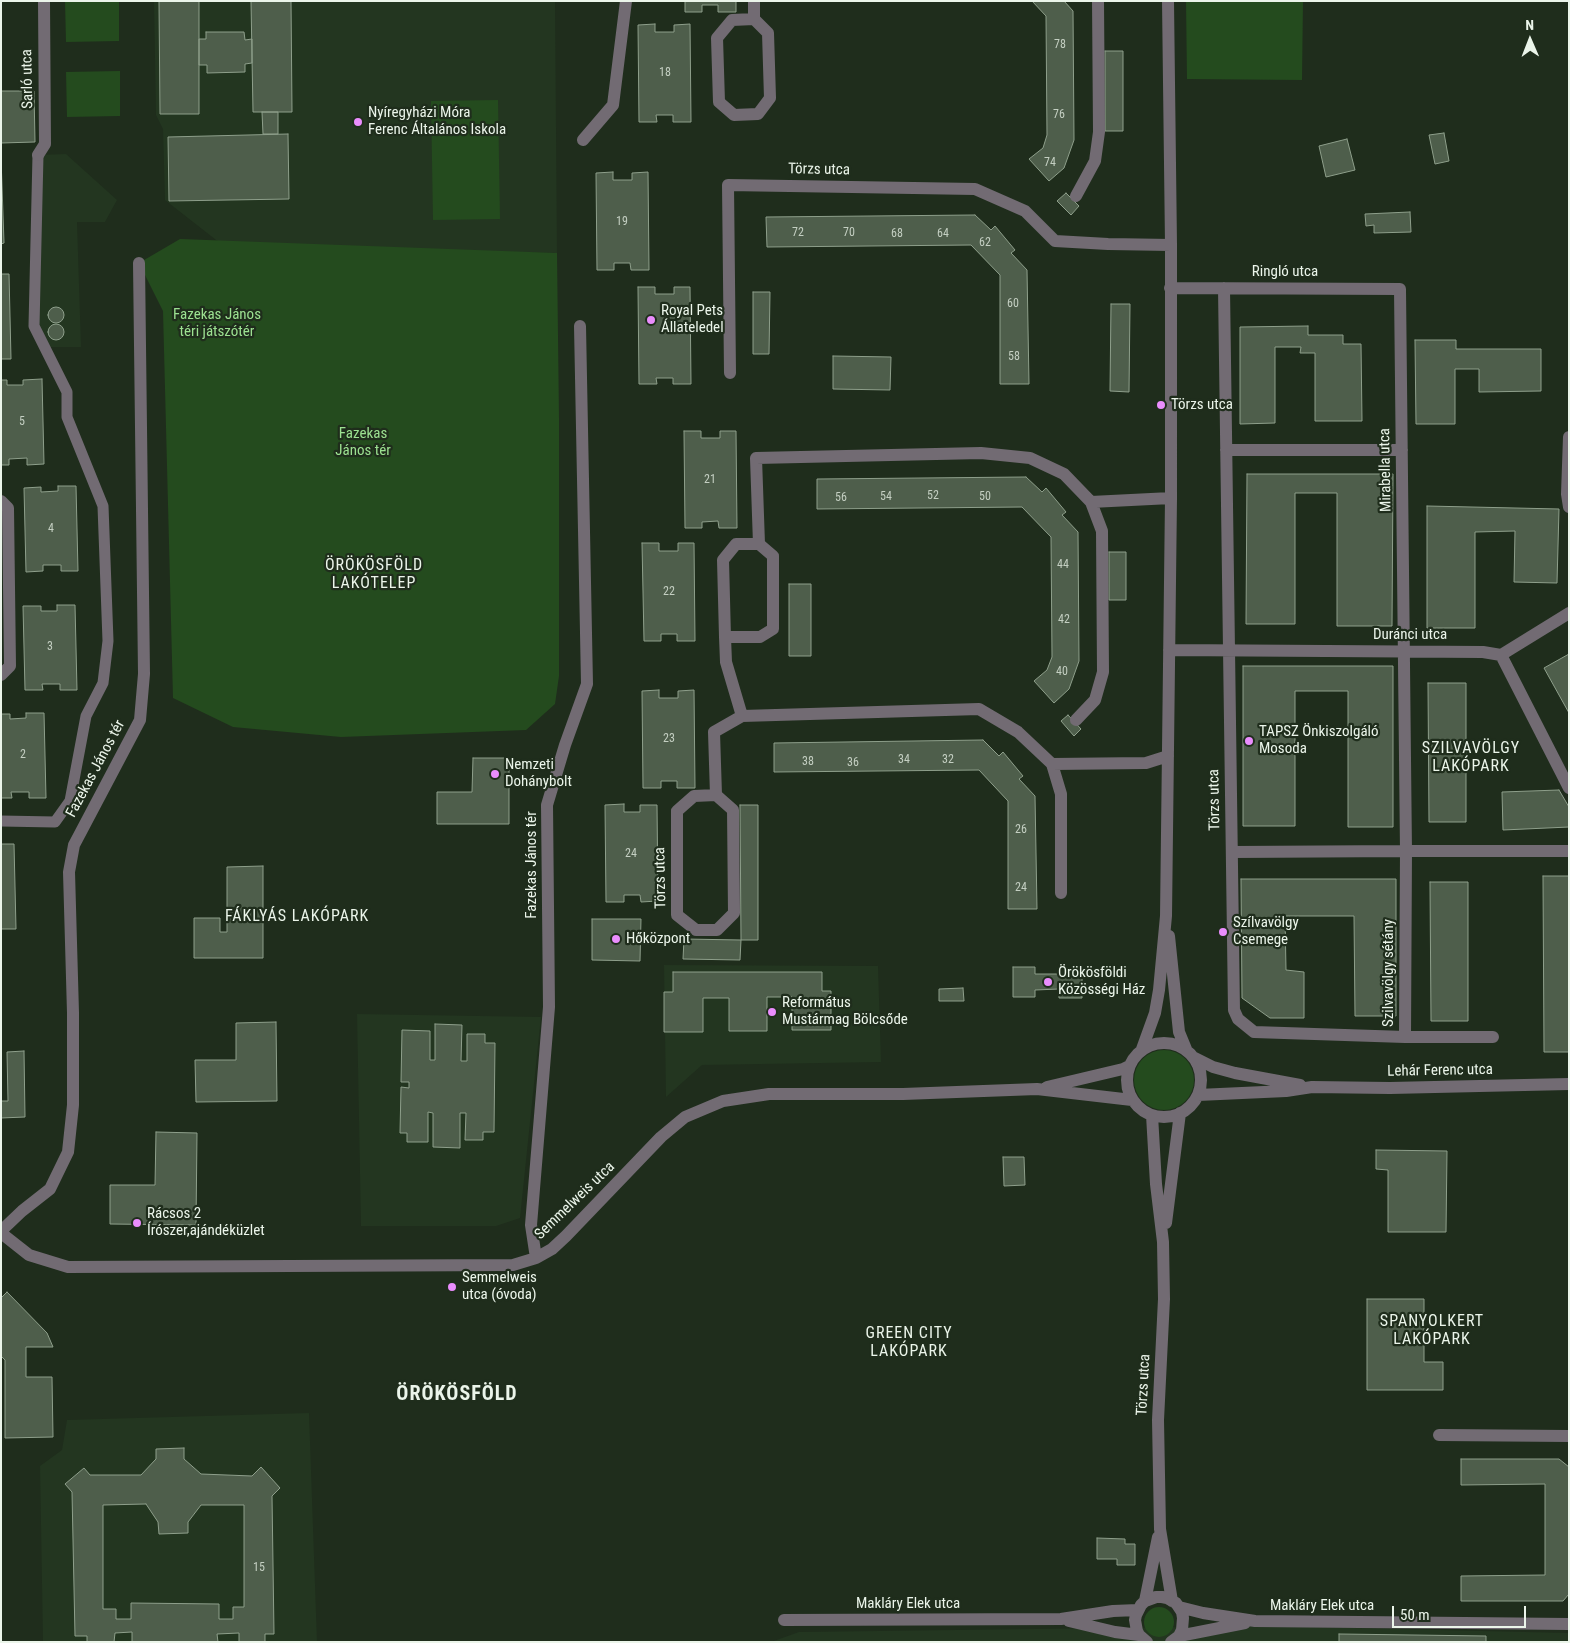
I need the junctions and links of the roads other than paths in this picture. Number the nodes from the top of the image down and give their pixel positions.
1 (44, 1) edge
2 (626, 1) edge
3 (754, 1) edge
4 (1098, 1) edge
5 (1168, 1) edge
6 (754, 19) junction
7 (583, 140) dead end
8 (38, 155) joint
9 (1076, 196) dead end
10 (1171, 245) junction
11 (139, 263) dead end
12 (1170, 288) junction
13 (1224, 288) junction
14 (1400, 289) joint
15 (580, 326) dead end
16 (730, 373) dead end
17 (1569, 437) edge
18 (1226, 450) junction
19 (1402, 450) junction
20 (1171, 498) junction
21 (1, 500) edge
22 (1090, 502) junction
23 (1569, 507) edge
24 (759, 544) junction
25 (1569, 613) edge
26 (725, 636) junction
27 (1169, 650) junction
28 (1230, 651) junction
29 (1404, 651) junction
30 (1501, 655) junction
31 (1, 676) edge
32 (742, 716) junction
33 (1076, 720) dead end
34 (1168, 756) junction
35 (1052, 764) junction
36 (1569, 788) edge
37 (716, 795) junction
38 (1, 821) edge
39 (1406, 851) junction
40 (1569, 851) edge
41 (1232, 852) junction
42 (1061, 893) dead end
43 (1166, 916) junction
44 (1405, 1037) junction
45 (1493, 1037) dead end
46 (1142, 1049) junction
47 (1190, 1053) junction
48 (1129, 1066) junction
49 (1569, 1084) edge
50 (1312, 1087) junction
51 (1038, 1089) junction
52 (1198, 1095) junction
53 (1132, 1100) junction
54 (1180, 1113) junction
55 (1152, 1115) junction
56 (1, 1232) edge
57 (1163, 1242) junction
58 (536, 1258) junction
59 (1439, 1435) dead end
60 (1569, 1436) edge
61 (1160, 1529) junction
62 (1176, 1604) junction
63 (1141, 1606) junction
64 (1061, 1619) junction
65 (784, 1620) dead end
66 (1255, 1621) junction
67 (1569, 1624) edge
68 (1143, 1639) edge
69 (1175, 1639) edge

1 - 8 street, Sarló utca
2 - 7 street
3 - 6 street
4 - 9 street
5 - 10 street
6 - 6 street
8 - 38 street
10 - 12 street
10 - 16 street, Törzs utca
11 - 56 street, Fazekas János tér
12 - 13 street, Ringló utca
12 - 20 street
13 - 14 street, Ringló utca
13 - 18 street, Törzs utca
14 - 19 street, Mirabella utca
15 - 58 street, Fazekas János tér
17 - 23 street
18 - 19 street
18 - 28 street, Törzs utca
19 - 29 street, Mirabella utca
20 - 22 street
20 - 27 street
21 - 31 street
22 - 24 street
22 - 33 street
24 - 26 street
24 - 26 street
25 - 30 street
26 - 32 street
27 - 28 street, Duránci utca
27 - 34 street
28 - 29 street, Duránci utca
28 - 41 street, Törzs utca
29 - 30 street, Duránci utca
29 - 39 street, Mirabella utca
30 - 36 street
32 - 35 street
32 - 37 street
34 - 35 street
34 - 43 street
35 - 42 street
37 - 37 street, Törzs utca
39 - 40 street
39 - 41 street
39 - 44 street, Szilvavölgy sétány
41 - 44 street, Törzs utca
43 - 46 street
43 - 47 street
44 - 45 street, Szilvavölgy sétány
46 - 47 street
46 - 48 street
47 - 50 street, Lehár Ferenc utca
47 - 52 street
48 - 51 street, Semmelweis utca
48 - 53 street
49 - 50 street, Lehár Ferenc utca
50 - 52 street, Lehár Ferenc utca
51 - 53 street, Semmelweis utca
51 - 58 street, Semmelweis utca
52 - 54 street
53 - 55 street
54 - 55 street
54 - 57 street, Törzs utca
55 - 57 street, Törzs utca
56 - 58 street, Semmelweis utca
57 - 61 street, Törzs utca
59 - 60 street
61 - 62 street, Törzs utca
61 - 63 street, Törzs utca
62 - 63 street, Makláry Elek utca
62 - 66 street, Makláry Elek utca
62 - 69 street, Törzs utca
63 - 64 street, Makláry Elek utca
63 - 68 street, Törzs utca
64 - 65 street, Makláry Elek utca
64 - 68 street, Makláry Elek utca
66 - 67 street, Makláry Elek utca
66 - 69 street, Makláry Elek utca

